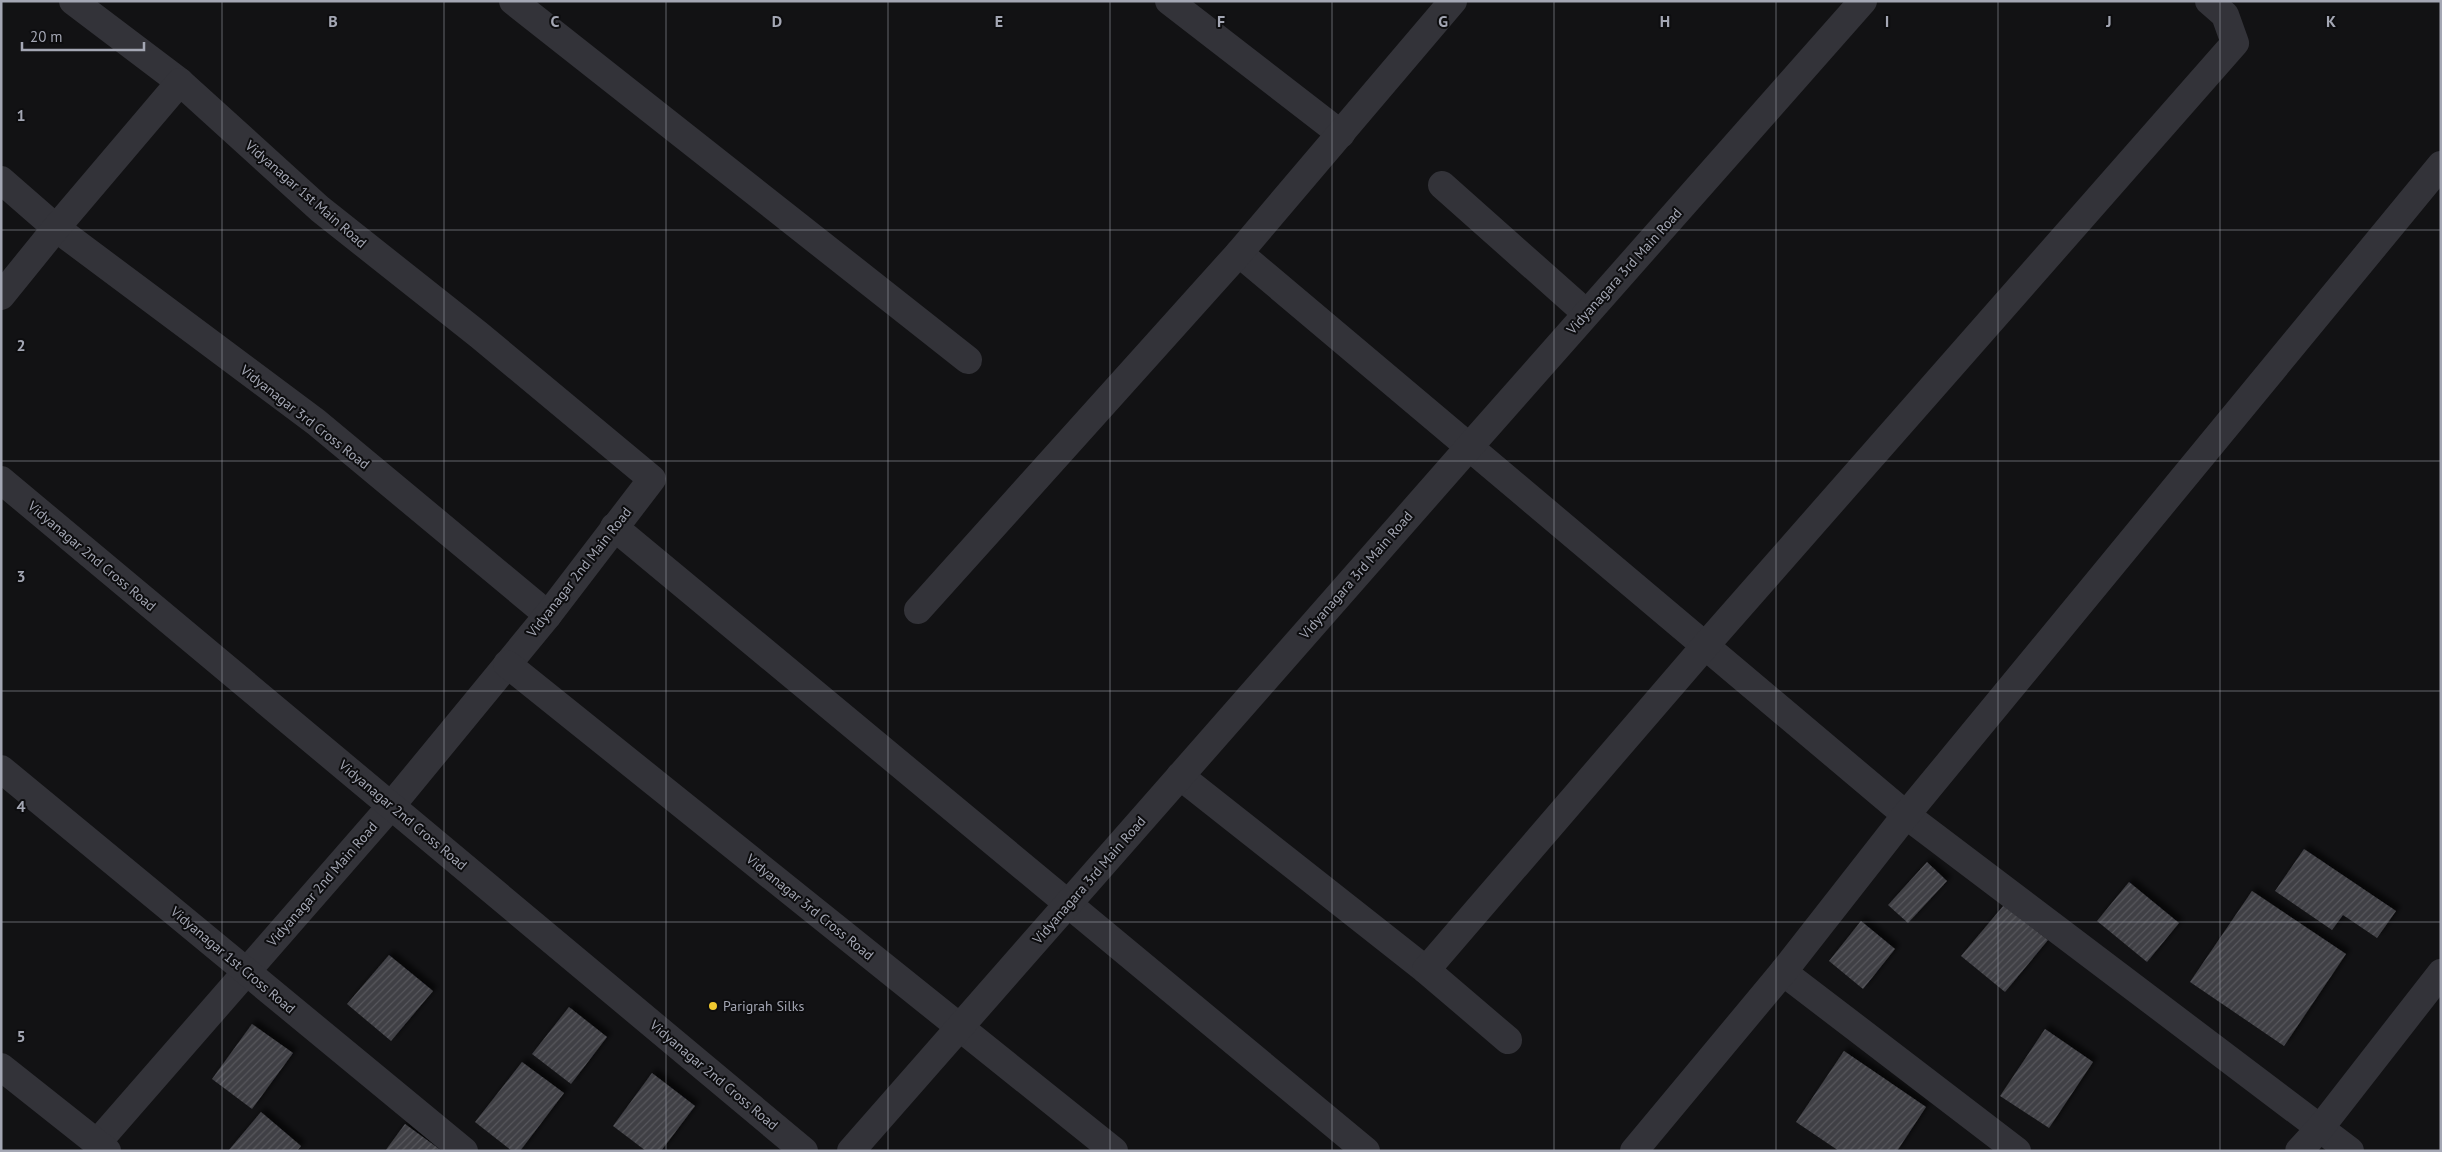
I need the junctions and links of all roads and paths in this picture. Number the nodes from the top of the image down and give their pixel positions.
1 (73, 1) edge
2 (513, 1) edge
3 (1169, 1) edge
4 (1453, 1) edge
5 (1863, 1) edge
6 (2209, 1) edge
7 (180, 82) junction
8 (1341, 134) junction
9 (2441, 165) edge
10 (1, 180) edge
11 (1442, 185) dead end
12 (56, 228) junction
13 (1239, 253) junction
14 (1, 296) edge
15 (1586, 313) junction
16 (968, 360) dead end
17 (1470, 446) junction
18 (652, 479) joint
19 (1, 480) edge
20 (614, 527) junction
21 (918, 610) dead end
22 (548, 614) junction
23 (1704, 646) junction
24 (507, 664) junction
25 (1, 768) edge
26 (1180, 776) junction
27 (391, 806) junction
28 (1906, 815) junction
29 (1068, 904) junction
30 (246, 970) junction
31 (1426, 970) junction
32 (1783, 972) junction
33 (2441, 973) edge
34 (960, 1027) junction
35 (1508, 1040) dead end
36 (1, 1067) edge
37 (2321, 1127) junction
38 (102, 1147) edge
39 (464, 1151) edge
40 (804, 1151) edge
41 (851, 1151) edge
42 (1114, 1151) edge
43 (1366, 1151) edge
44 (1634, 1151) edge
45 (2017, 1151) edge
46 (2299, 1151) edge
47 (2350, 1151) edge

1 - 7 street, Vidyanagar 1st Main Road
2 - 16 street
3 - 8 street
4 - 8 street
5 - 15 street, Vidyanagara 3rd Main Road
6 - 23 street
7 - 12 street
7 - 18 street, Vidyanagar 1st Main Road
8 - 13 street
9 - 28 street
10 - 12 street, Vidyanagar 3rd Cross Road
11 - 15 street
12 - 14 street
12 - 22 street, Vidyanagar 3rd Cross Road
13 - 17 street
13 - 21 street
15 - 17 street, Vidyanagara 3rd Main Road
17 - 23 street
17 - 26 street, Vidyanagara 3rd Main Road
18 - 20 street, Vidyanagar 2nd Main Road
19 - 27 street, Vidyanagar 2nd Cross Road
20 - 22 street, Vidyanagar 2nd Main Road
20 - 29 street
22 - 24 street, Vidyanagar 2nd Main Road
23 - 28 street
23 - 31 street
24 - 27 street, Vidyanagar 2nd Main Road
24 - 34 street, Vidyanagar 3rd Cross Road
25 - 30 street, Vidyanagar 1st Cross Road
26 - 29 street, Vidyanagara 3rd Main Road
26 - 31 street
27 - 30 street, Vidyanagar 2nd Main Road
27 - 40 street, Vidyanagar 2nd Cross Road
28 - 32 street
28 - 37 street
29 - 34 street, Vidyanagara 3rd Main Road
29 - 43 street
30 - 38 street, Vidyanagar 2nd Main Road
30 - 39 street, Vidyanagar 1st Cross Road
31 - 35 street
32 - 44 street
32 - 45 street
33 - 37 street
34 - 41 street, Vidyanagara 3rd Main Road
34 - 42 street, Vidyanagar 3rd Cross Road
36 - 38 street
37 - 46 street
37 - 47 street

